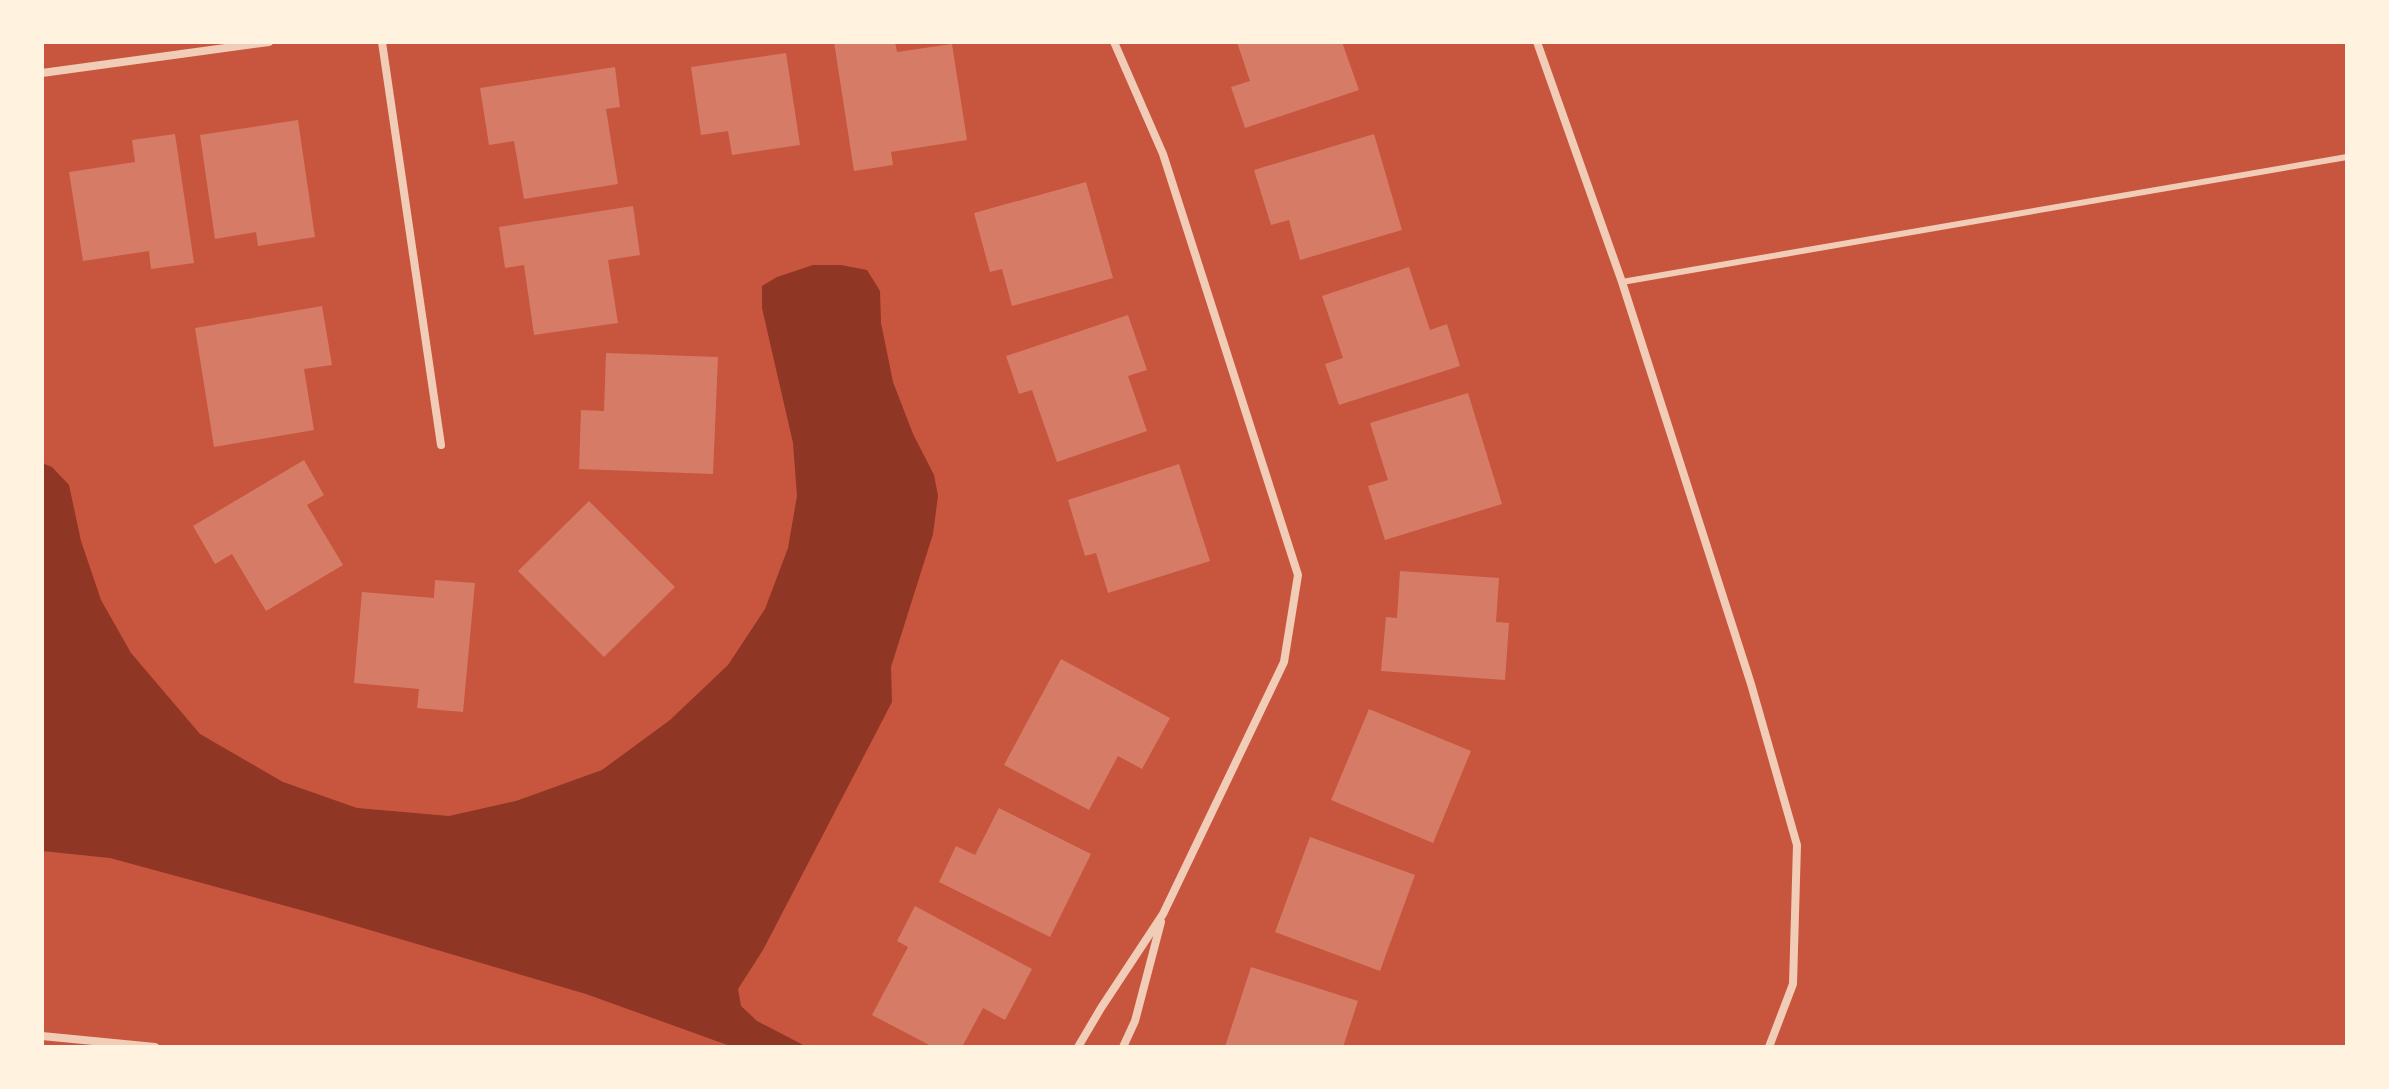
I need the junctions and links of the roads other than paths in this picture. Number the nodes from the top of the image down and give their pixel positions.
1 (269, 42) edge
2 (382, 42) edge
3 (1114, 42) edge
4 (1537, 42) edge
5 (42, 73) edge
6 (2347, 157) edge
7 (1622, 282) junction
8 (441, 445) dead end
9 (1163, 914) junction
10 (42, 1036) edge
11 (155, 1047) edge
12 (1078, 1047) edge
13 (1123, 1047) edge
14 (1769, 1047) edge

1 - 5 street
2 - 8 street
3 - 9 street
4 - 7 street
6 - 7 lane
7 - 14 street
9 - 12 street
9 - 13 street
10 - 11 street

